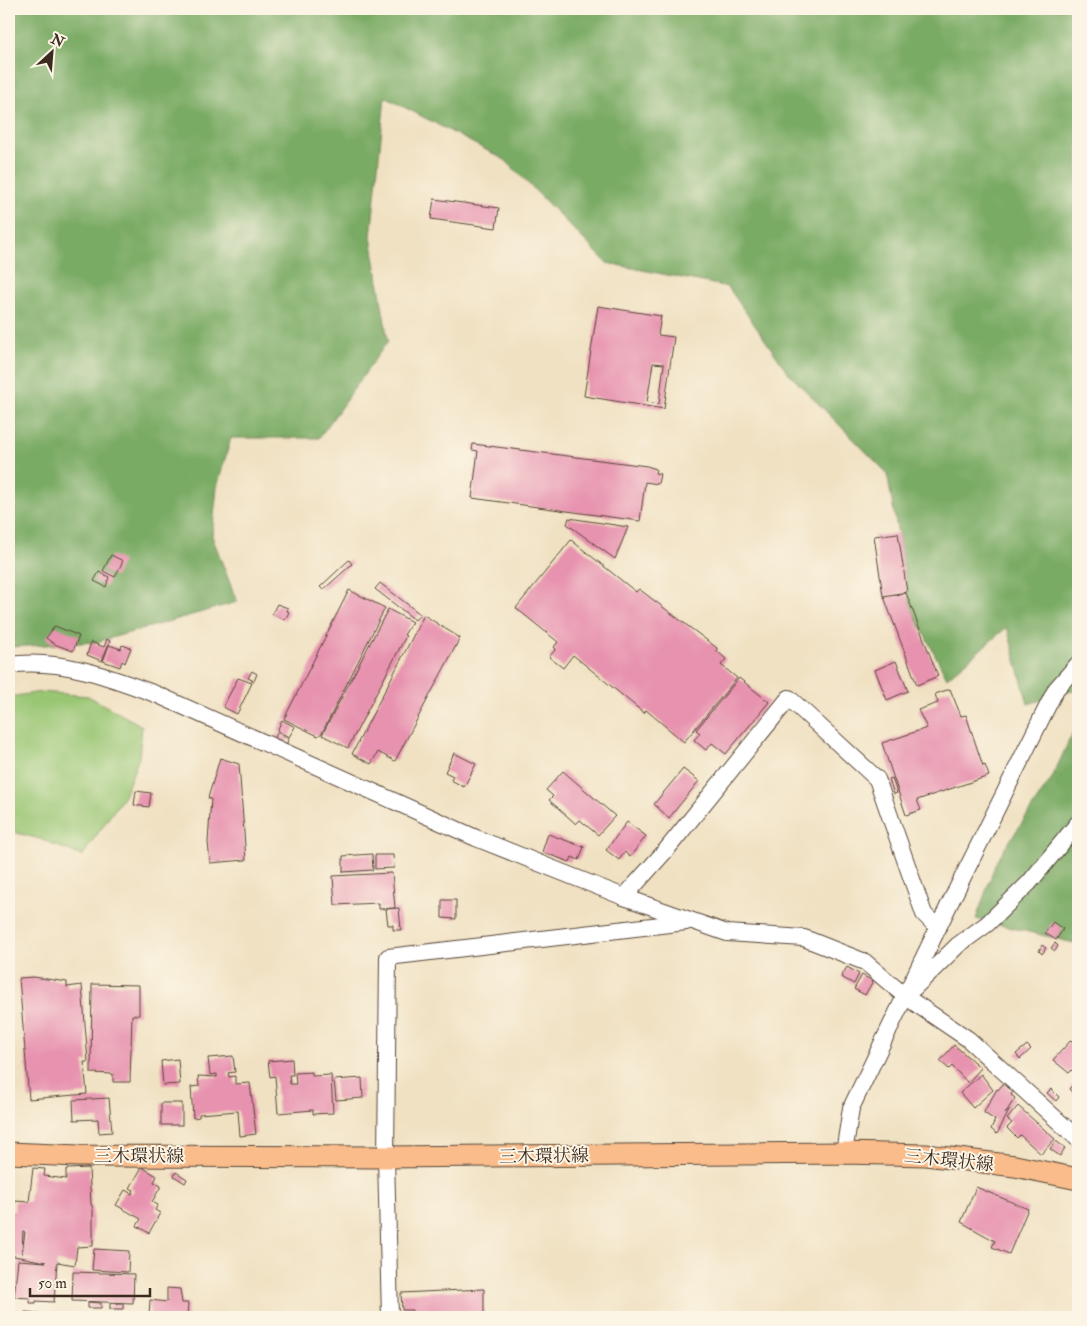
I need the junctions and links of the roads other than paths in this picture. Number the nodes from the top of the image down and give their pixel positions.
1 (1078, 664) edge
2 (9, 665) edge
3 (1078, 823) edge
4 (624, 897) junction
5 (689, 921) junction
6 (938, 928) junction
7 (906, 997) junction
8 (1078, 1139) edge
9 (9, 1153) edge
10 (844, 1153) junction
11 (386, 1157) junction
12 (1078, 1179) edge
13 (390, 1317) edge

1 - 6 street
2 - 4 street
3 - 7 street
4 - 5 street
4 - 6 street
5 - 7 street
5 - 11 street
6 - 7 street
7 - 8 street
7 - 10 street
9 - 11 main road, 三木環状線
10 - 11 main road, 三木環状線
10 - 12 main road, 三木環状線
11 - 13 street

